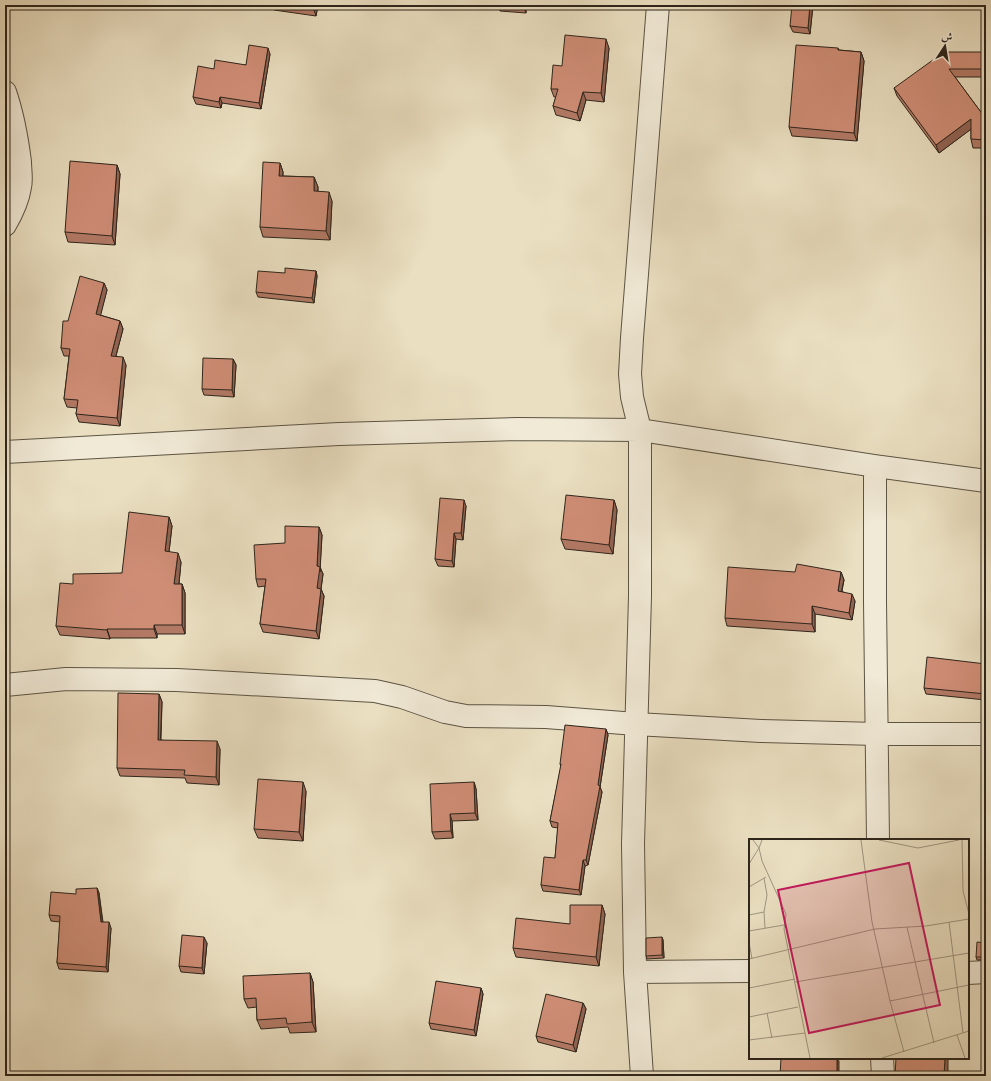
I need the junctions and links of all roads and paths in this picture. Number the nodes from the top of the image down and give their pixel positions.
1 (658, 5) edge
2 (5, 92) edge
3 (5, 225) edge
4 (640, 430) junction
5 (5, 452) edge
6 (875, 466) junction
7 (986, 481) edge
8 (5, 684) edge
9 (636, 724) junction
10 (877, 734) junction
11 (986, 734) edge
12 (878, 839) edge
13 (749, 971) edge
14 (635, 972) junction
15 (986, 972) edge
16 (969, 973) edge
17 (882, 1059) edge
18 (642, 1076) edge
19 (883, 1076) edge

1 - 4 street
2 - 3 street
4 - 5 street
4 - 6 street
4 - 9 street
6 - 7 street
6 - 10 street
8 - 9 street
9 - 10 street
9 - 14 street
10 - 11 street
10 - 12 street
13 - 14 street
14 - 18 street
15 - 16 street
17 - 19 street

